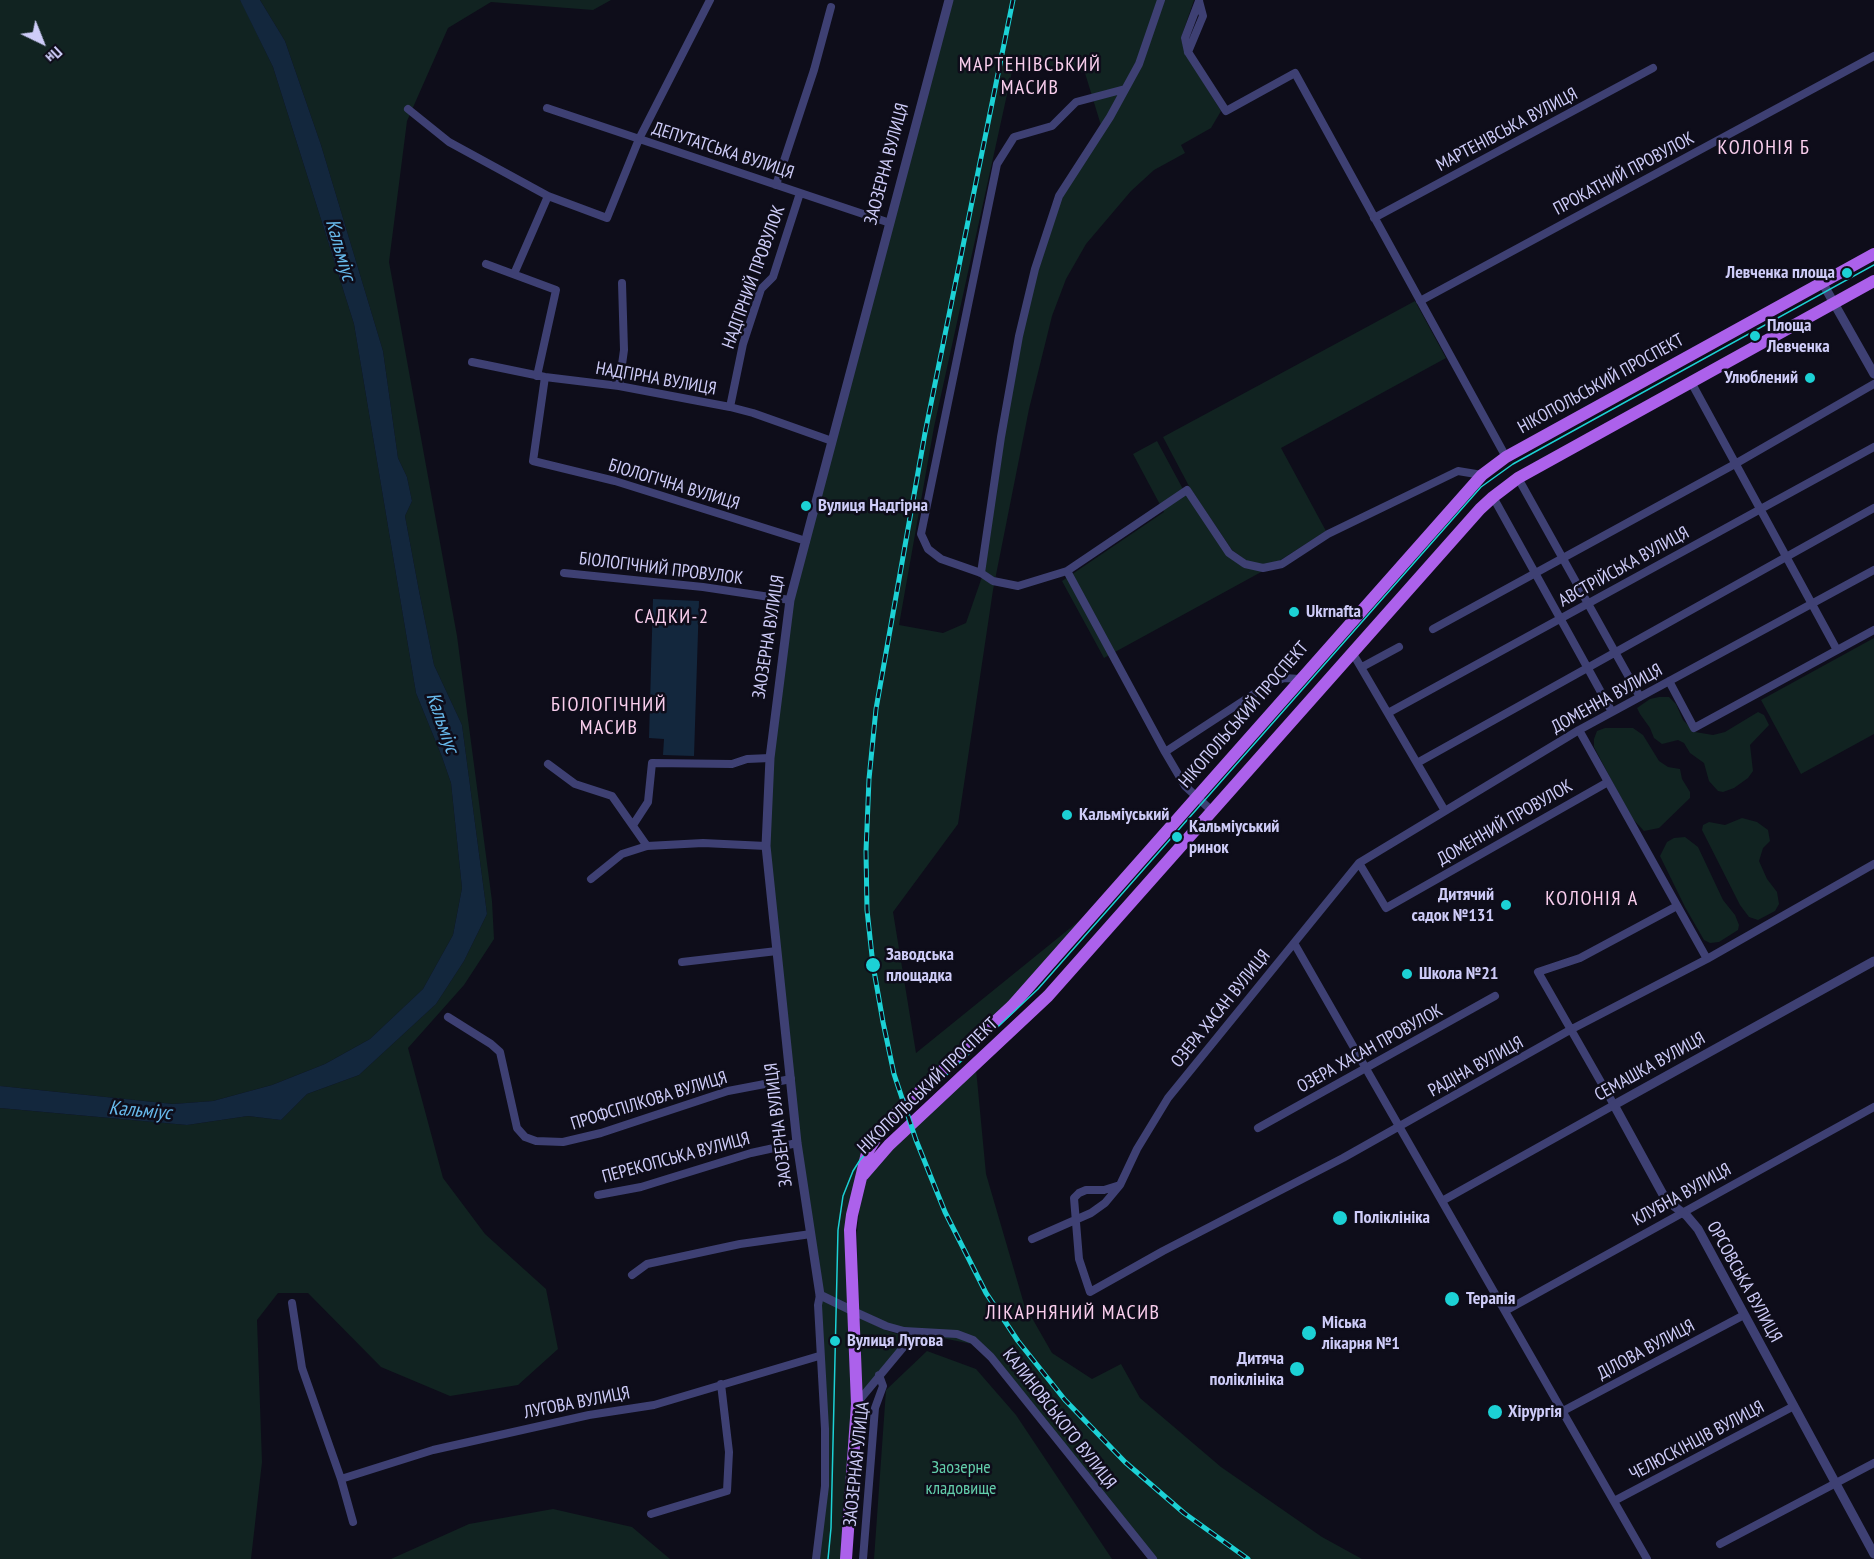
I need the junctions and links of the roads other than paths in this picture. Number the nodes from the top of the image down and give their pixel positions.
1 (710, 0) edge
2 (949, 0) edge
3 (1162, 0) edge
4 (1198, 1) edge
5 (831, 7) dead end
6 (1874, 56) edge
7 (1653, 68) dead end
8 (1125, 89) junction
9 (547, 108) dead end
10 (408, 109) dead end
11 (639, 139) junction
12 (776, 185) junction
13 (800, 193) junction
14 (548, 196) junction
15 (1374, 218) junction
16 (890, 223) junction
17 (1874, 254) edge
18 (486, 264) dead end
19 (514, 274) junction
20 (1874, 281) edge
21 (1822, 282) junction
22 (622, 283) dead end
23 (1420, 301) junction
24 (1834, 303) junction
25 (472, 362) dead end
26 (1874, 374) edge
27 (541, 376) junction
28 (1691, 382) junction
29 (1874, 384) edge
30 (619, 386) junction
31 (730, 407) junction
32 (832, 441) junction
33 (1874, 447) edge
34 (1506, 457) junction
35 (1735, 464) junction
36 (1482, 474) junction
37 (1518, 478) junction
38 (1493, 497) junction
39 (1874, 508) edge
40 (1760, 510) junction
41 (806, 541) junction
42 (1786, 557) junction
43 (1563, 559) junction
44 (1874, 570) edge
45 (1067, 571) junction
46 (564, 573) dead end
47 (981, 573) junction
48 (1535, 574) junction
49 (790, 600) junction
50 (1588, 604) junction
51 (1812, 604) junction
52 (1560, 619) junction
53 (1433, 629) dead end
54 (1874, 630) edge
55 (1341, 632) junction
56 (1399, 647) dead end
57 (1837, 650) junction
58 (1352, 652) junction
59 (1615, 653) junction
60 (1362, 668) junction
61 (1587, 668) junction
62 (1300, 679) junction
63 (1669, 681) junction
64 (1640, 697) junction
65 (1612, 712) junction
66 (1388, 713) junction
67 (1579, 730) junction
68 (1165, 752) junction
69 (770, 758) junction
70 (1417, 763) junction
71 (548, 764) dead end
72 (1608, 782) junction
73 (1196, 796) junction
74 (1212, 811) junction
75 (1445, 811) junction
76 (633, 825) junction
77 (647, 846) junction
78 (766, 846) junction
79 (1359, 863) junction
80 (1874, 864) edge
81 (591, 879) dead end
82 (1677, 906) junction
83 (1294, 943) junction
84 (777, 951) junction
85 (1707, 959) junction
86 (682, 962) dead end
87 (1874, 962) edge
88 (1495, 996) dead end
89 (448, 1017) dead end
90 (1570, 1030) junction
91 (1366, 1068) junction
92 (791, 1079) junction
93 (1614, 1105) junction
94 (1874, 1107) edge
95 (1400, 1127) junction
96 (1258, 1128) dead end
97 (797, 1143) junction
98 (860, 1179) junction
99 (1120, 1185) junction
100 (598, 1195) dead end
101 (1442, 1201) junction
102 (1681, 1212) junction
103 (1076, 1220) junction
104 (811, 1234) junction
105 (1032, 1239) dead end
106 (632, 1275) dead end
107 (820, 1295) junction
108 (292, 1303) dead end
109 (853, 1311) junction
110 (1505, 1311) junction
111 (1744, 1315) junction
112 (916, 1332) junction
113 (819, 1356) junction
114 (879, 1375) junction
115 (721, 1384) junction
116 (857, 1404) junction
117 (1794, 1406) junction
118 (1563, 1412) junction
119 (1874, 1463) edge
120 (341, 1479) junction
121 (1836, 1483) junction
122 (1614, 1502) junction
123 (651, 1514) dead end
124 (353, 1522) dead end
125 (1720, 1544) dead end
126 (1874, 1554) edge
127 (816, 1559) edge
128 (846, 1559) edge
129 (863, 1559) edge
130 (1153, 1559) edge
131 (1647, 1559) edge

1 - 11 street
2 - 16 street, ЗАОЗЕРНА ВУЛИЦЯ
3 - 8 street
4 - 15 street
5 - 12 street
6 - 23 street, ПРОКАТНИЙ ПРОВУЛОК
7 - 15 street, МАРТЕНІВСЬКА ВУЛИЦЯ
8 - 47 street
8 - 47 street
9 - 11 street, ДЕПУТАТСЬКА ВУЛИЦЯ
10 - 14 street
11 - 12 street, ДЕПУТАТСЬКА ВУЛИЦЯ
11 - 14 street
12 - 13 street, ДЕПУТАТСЬКА ВУЛИЦЯ
13 - 16 street, ДЕПУТАТСЬКА ВУЛИЦЯ
13 - 31 street, НАДГІРНИЙ ПРОВУЛОК
14 - 19 street
15 - 23 street
16 - 32 street, ЗАОЗЕРНА ВУЛИЦЯ
17 - 21 main road, НІКОПОЛЬСЬКИЙ ПРОСПЕКТ
18 - 19 street
19 - 27 street
20 - 24 main road, НІКОПОЛЬСЬКИЙ ПРОСПЕКТ
21 - 24 street
21 - 34 main road, НІКОПОЛЬСЬКИЙ ПРОСПЕКТ
22 - 30 street
23 - 34 street
24 - 26 street
24 - 28 main road, НІКОПОЛЬСЬКИЙ ПРОСПЕКТ
25 - 27 street, НАДГІРНА ВУЛИЦЯ
27 - 30 street, НАДГІРНА ВУЛИЦЯ
27 - 41 street, БІОЛОГІЧНА ВУЛИЦЯ
28 - 35 street
28 - 37 main road, НІКОПОЛЬСЬКИЙ ПРОСПЕКТ
29 - 35 street
30 - 31 street, НАДГІРНА ВУЛИЦЯ
31 - 32 street, НАДГІРНА ВУЛИЦЯ
32 - 41 street, ЗАОЗЕРНА ВУЛИЦЯ
33 - 40 street, АВСТРІЙСЬКА ВУЛИЦЯ
34 - 36 main road, НІКОПОЛЬСЬКИЙ ПРОСПЕКТ
35 - 40 street
35 - 43 street
36 - 45 street
36 - 55 main road, НІКОПОЛЬСЬКИЙ ПРОСПЕКТ
37 - 38 main road, НІКОПОЛЬСЬКИЙ ПРОСПЕКТ
37 - 43 street
38 - 48 street
38 - 58 main road, НІКОПОЛЬСЬКИЙ ПРОСПЕКТ
39 - 42 street
40 - 42 street
40 - 50 street, АВСТРІЙСЬКА ВУЛИЦЯ
41 - 49 street, ЗАОЗЕРНА ВУЛИЦЯ
42 - 51 street
42 - 59 street
43 - 48 street
43 - 50 street
44 - 51 street, ДОМЕННА ВУЛИЦЯ
45 - 47 street
45 - 68 street
46 - 49 street, БІОЛОГІЧНИЙ ПРОВУЛОК
48 - 52 street
48 - 53 street
49 - 69 street, ЗАОЗЕРНА ВУЛИЦЯ
50 - 52 street, АВСТРІЙСЬКА ВУЛИЦЯ
50 - 59 street
51 - 57 street
51 - 63 street, ДОМЕННА ВУЛИЦЯ
52 - 61 street
52 - 66 street, АВСТРІЙСЬКА ВУЛИЦЯ
54 - 57 street
55 - 58 main road
55 - 62 main road, НІКОПОЛЬСЬКИЙ ПРОСПЕКТ
56 - 60 street
57 - 63 street
58 - 60 street
58 - 74 main road, НІКОПОЛЬСЬКИЙ ПРОСПЕКТ
59 - 61 street
59 - 64 street
60 - 66 street
61 - 65 street
61 - 70 street
62 - 68 street
62 - 73 main road, НІКОПОЛЬСЬКИЙ ПРОСПЕКТ
63 - 64 street, ДОМЕННА ВУЛИЦЯ
64 - 65 street, ДОМЕННА ВУЛИЦЯ
65 - 67 street, ДОМЕННА ВУЛИЦЯ
66 - 70 street
67 - 72 street
67 - 75 street, ДОМЕННА ВУЛИЦЯ
68 - 73 street
69 - 76 street
69 - 78 street, ЗАОЗЕРНА ВУЛИЦЯ
70 - 75 street
71 - 76 street
72 - 79 street, ДОМЕННИЙ ПРОВУЛОК
72 - 82 street
73 - 74 street
73 - 98 main road, НІКОПОЛЬСЬКИЙ ПРОСПЕКТ
74 - 98 main road, НІКОПОЛЬСЬКИЙ ПРОСПЕКТ
75 - 79 street, ДОМЕННА ВУЛИЦЯ
76 - 77 street
77 - 78 street
77 - 81 street
78 - 84 street, ЗАОЗЕРНА ВУЛИЦЯ
79 - 83 street, ОЗЕРА ХАСАН ВУЛИЦЯ
80 - 85 street, РАДІНА ВУЛИЦЯ
82 - 85 street
82 - 90 street, ОРСОВСЬКА ВУЛИЦЯ
83 - 91 street
83 - 99 street, ОЗЕРА ХАСАН ВУЛИЦЯ
84 - 86 street
84 - 92 street, ЗАОЗЕРНА ВУЛИЦЯ
85 - 90 street, РАДІНА ВУЛИЦЯ
87 - 93 street, СЕМАШКА ВУЛИЦЯ
88 - 91 street, ОЗЕРА ХАСАН ПРОВУЛОК
89 - 92 street, ПРОФСПІЛКОВА ВУЛИЦЯ
90 - 93 street, ОРСОВСЬКА ВУЛИЦЯ
90 - 95 street, РАДІНА ВУЛИЦЯ
91 - 95 street
91 - 96 street, ОЗЕРА ХАСАН ПРОВУЛОК
92 - 97 street, ЗАОЗЕРНА ВУЛИЦЯ
93 - 101 street, СЕМАШКА ВУЛИЦЯ
93 - 102 street, ОРСОВСЬКА ВУЛИЦЯ
94 - 102 street, КЛУБНА ВУЛИЦЯ
95 - 101 street
95 - 103 street, РАДІНА ВУЛИЦЯ
97 - 100 street, ПЕРЕКОПСЬКА ВУЛИЦЯ
97 - 104 street, ЗАОЗЕРНА ВУЛИЦЯ
98 - 109 main road
99 - 103 street, ОЗЕРА ХАСАН ВУЛИЦЯ
99 - 103 street
101 - 110 street
102 - 110 street, КЛУБНА ВУЛИЦЯ
102 - 111 street, ОРСОВСЬКА ВУЛИЦЯ
103 - 105 street, ОЗЕРА ХАСАН ВУЛИЦЯ
104 - 106 street
104 - 107 street, ЗАОЗЕРНА ВУЛИЦЯ
107 - 109 street
107 - 113 street, ЗАОЗЕРНА ВУЛИЦЯ
108 - 120 street
109 - 112 street, КАЛИНОВСЬКОГО ВУЛИЦЯ
109 - 116 main road
110 - 118 street
111 - 117 street, ОРСОВСЬКА ВУЛИЦЯ
111 - 118 street, ДІЛОВА ВУЛИЦЯ
112 - 114 street
112 - 130 street, КАЛИНОВСЬКОГО ВУЛИЦЯ
113 - 115 street, ЛУГОВА ВУЛИЦЯ
113 - 127 street, ЗАОЗЕРНА ВУЛИЦЯ
114 - 116 street
114 - 129 street, ЗАОЗЕРНАЯ УЛИЦА
115 - 120 street, ЛУГОВА ВУЛИЦЯ
115 - 123 street
116 - 128 main road
117 - 121 street, ОРСОВСЬКА ВУЛИЦЯ
117 - 122 street, ЧЕЛЮСКІНЦІВ ВУЛИЦЯ
118 - 122 street
119 - 121 street
120 - 124 street
121 - 125 street
121 - 126 street, ОРСОВСЬКА ВУЛИЦЯ
122 - 131 street

